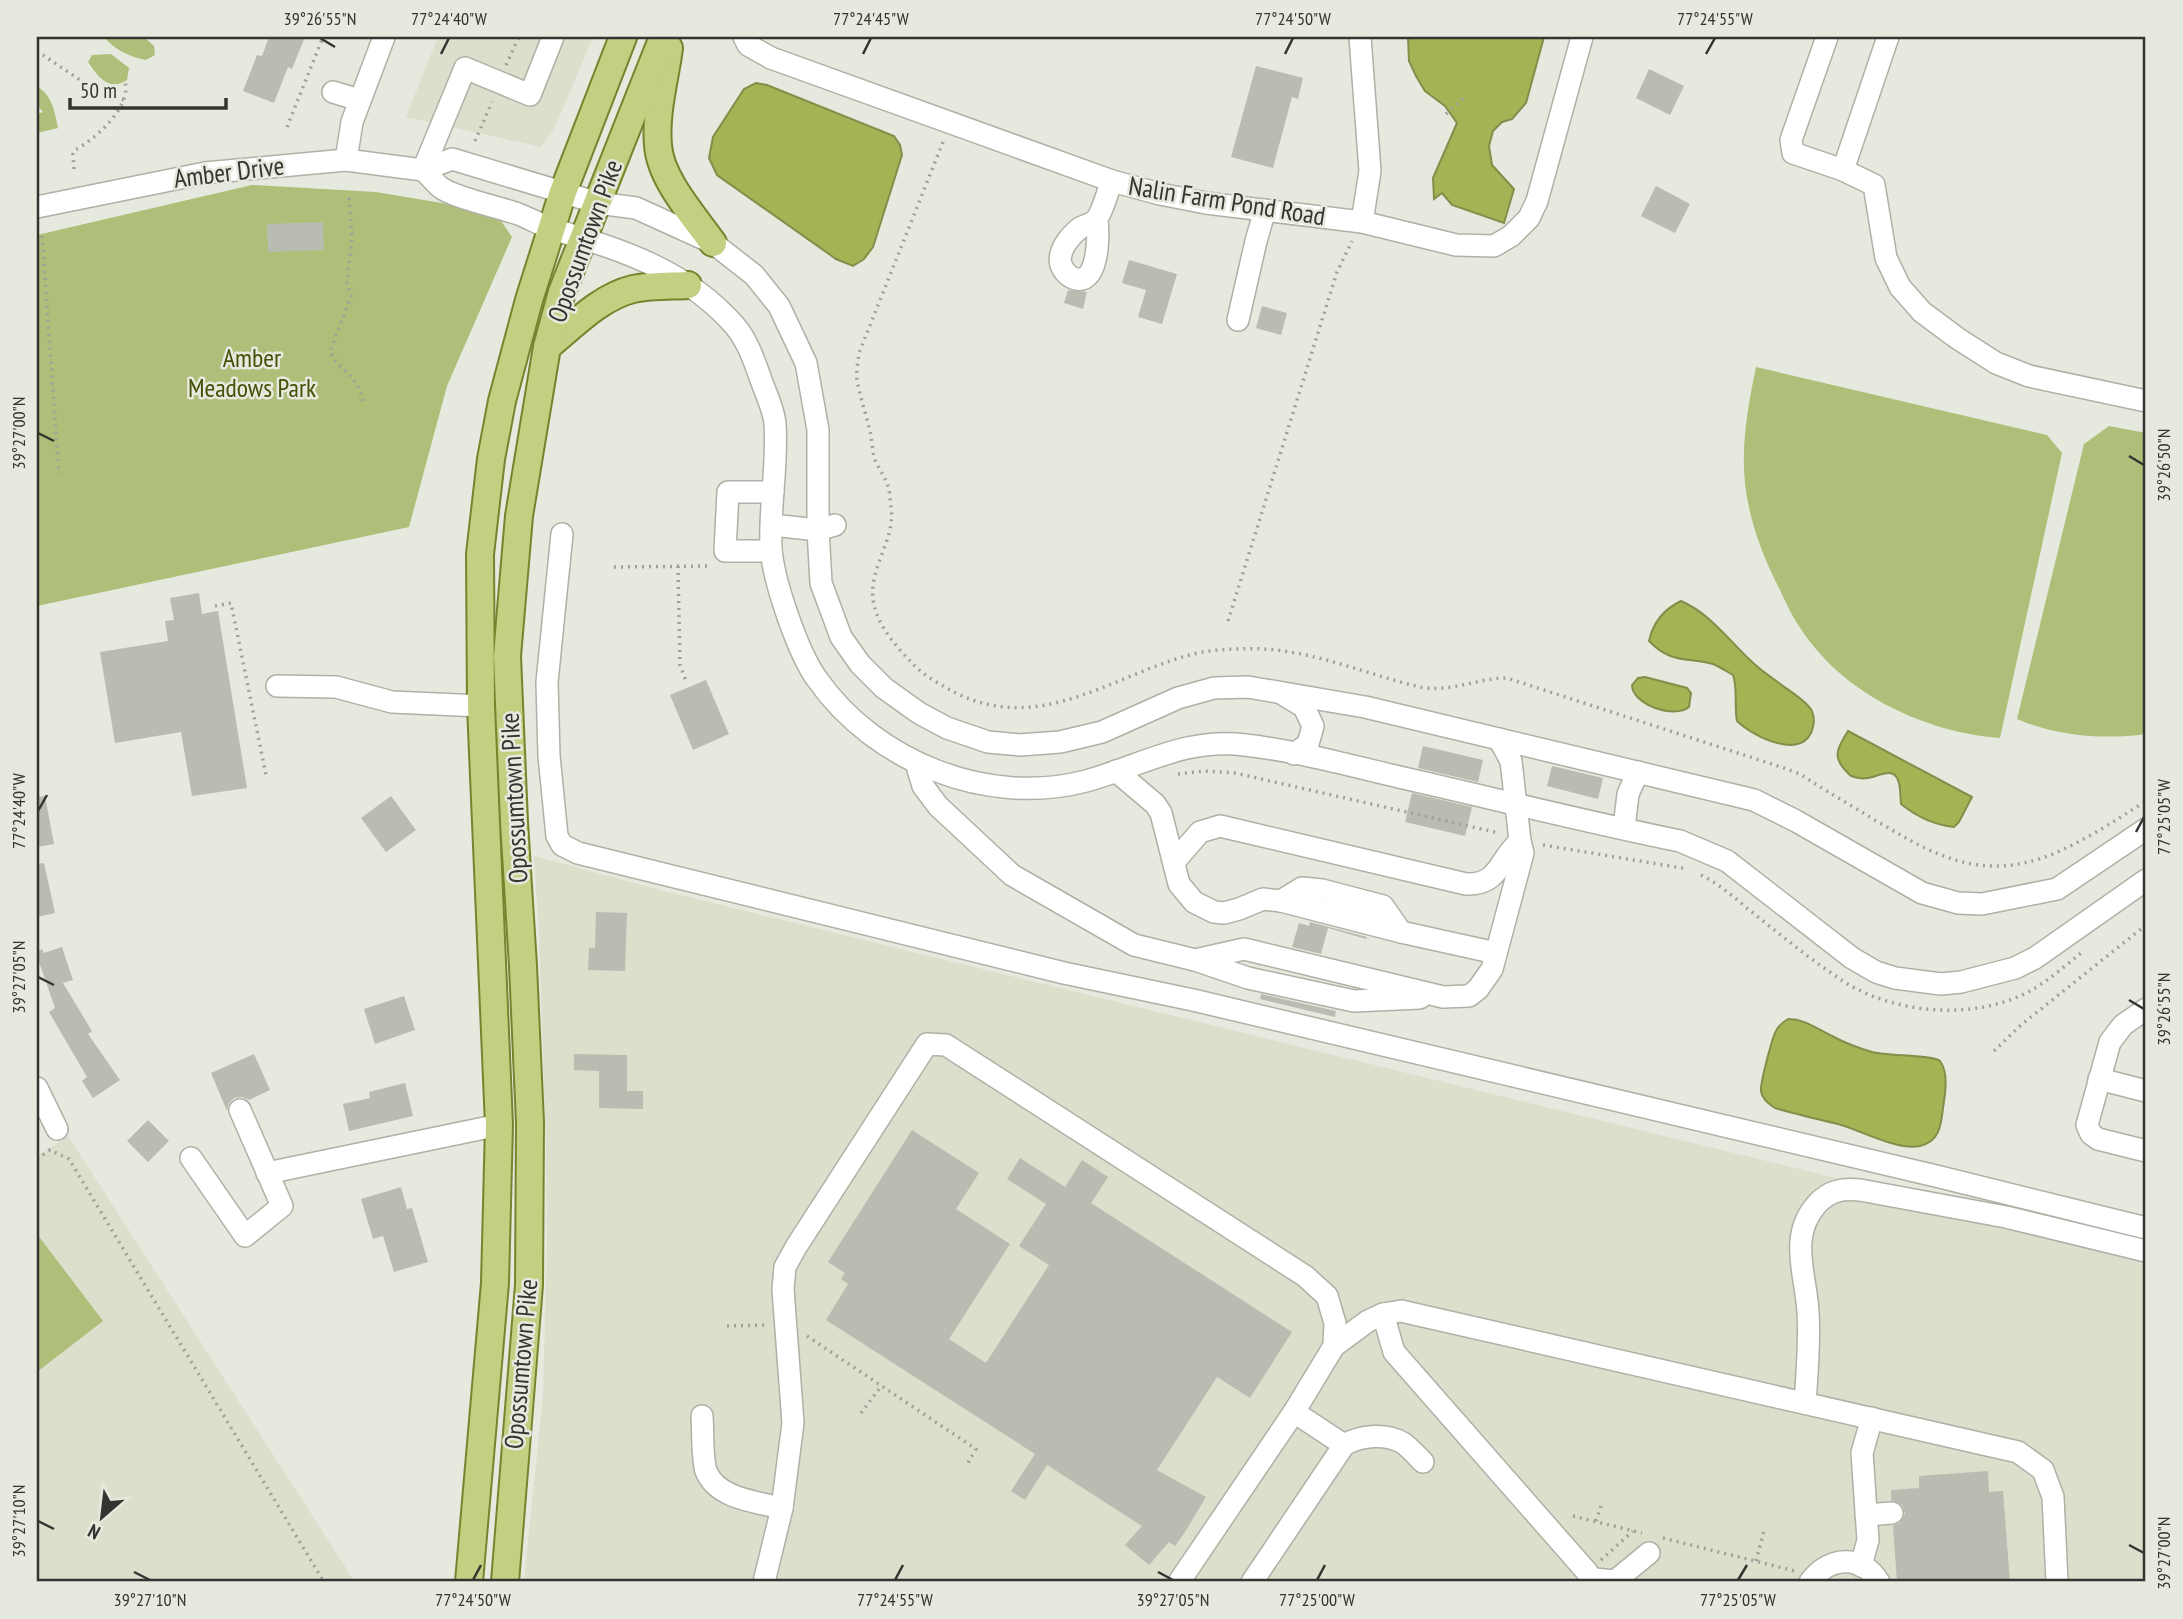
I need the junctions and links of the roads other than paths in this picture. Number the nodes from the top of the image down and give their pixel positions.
1 (384, 37) edge
2 (553, 37) edge
3 (624, 37) edge
4 (663, 37) edge
5 (671, 37) edge
6 (1360, 37) edge
7 (1582, 37) edge
8 (1827, 37) edge
9 (1888, 37) edge
10 (746, 41) edge
11 (333, 92) dead end
12 (359, 100) junction
13 (346, 160) junction
14 (423, 170) junction
15 (1843, 170) junction
16 (1112, 181) junction
17 (563, 192) junction
18 (598, 203) junction
19 (37, 206) edge
20 (1265, 210) junction
21 (1097, 220) dead end
22 (1362, 222) junction
23 (552, 229) junction
24 (584, 237) junction
25 (713, 243) junction
26 (688, 285) junction
27 (1238, 320) dead end
28 (547, 347) junction
29 (2146, 401) edge
30 (773, 492) junction
31 (772, 525) junction
32 (826, 527) junction
33 (562, 534) dead end
34 (771, 551) junction
35 (277, 686) dead end
36 (1279, 692) junction
37 (481, 706) junction
38 (1499, 739) junction
39 (1294, 754) junction
40 (916, 762) junction
41 (1116, 771) junction
42 (1638, 772) junction
43 (1517, 804) junction
44 (1625, 828) junction
45 (2146, 829) edge
46 (1520, 841) junction
47 (1174, 862) junction
48 (2146, 880) edge
49 (1496, 953) junction
50 (2146, 1009) edge
51 (2123, 1025) junction
52 (2146, 1030) edge
53 (2099, 1079) junction
54 (37, 1088) edge
55 (2146, 1091) edge
56 (240, 1110) dead end
57 (499, 1125) junction
58 (57, 1129) dead end
59 (2146, 1151) edge
60 (191, 1158) dead end
61 (267, 1174) junction
62 (2146, 1228) edge
63 (2146, 1251) edge
64 (1383, 1314) junction
65 (1334, 1346) junction
66 (1805, 1403) junction
67 (1294, 1412) junction
68 (702, 1416) dead end
69 (1872, 1418) junction
70 (1344, 1445) junction
71 (1423, 1462) dead end
72 (782, 1508) junction
73 (1892, 1513) dead end
74 (1866, 1515) junction
75 (1651, 1541) road end
76 (1861, 1566) junction
77 (1596, 1574) edge
78 (1812, 1579) edge
79 (469, 1582) edge
80 (505, 1582) edge
81 (764, 1582) edge
82 (1179, 1582) edge
83 (1252, 1582) edge
84 (1878, 1582) edge
85 (2057, 1582) edge

1 - 12 street
2 - 14 street
3 - 17 main road, Opossumtown Pike
4 - 18 main road, Opossumtown Pike
5 - 25 main road
6 - 22 street
7 - 22 street, Nalin Farm Pond Road
8 - 15 street
9 - 15 street
10 - 16 street, Nalin Farm Pond Road
11 - 12 street
12 - 13 street
13 - 14 street, Amber Drive
13 - 19 street, Amber Drive
14 - 17 street, Amber Drive
14 - 23 street
15 - 29 street
16 - 20 street, Nalin Farm Pond Road
16 - 21 street
17 - 18 street, Amber Drive
17 - 23 main road, Opossumtown Pike
18 - 24 main road, Opossumtown Pike
18 - 25 street, Amber Drive
20 - 22 street, Nalin Farm Pond Road
20 - 27 street
23 - 24 street
23 - 37 main road, Opossumtown Pike
24 - 26 street
24 - 28 main road, Opossumtown Pike
25 - 32 street, Amber Drive
26 - 28 main road
26 - 30 street
28 - 80 main road, Opossumtown Pike
30 - 31 street
30 - 34 street
31 - 32 street
31 - 34 street
32 - 36 street, Amber Drive
33 - 62 street
34 - 40 street
35 - 37 street
36 - 38 street, Amber Drive
36 - 39 street
37 - 57 main road, Opossumtown Pike
38 - 42 street, Amber Drive
38 - 43 street
39 - 41 street
39 - 43 street
40 - 41 street
40 - 49 street
41 - 47 street
42 - 44 street
42 - 45 street, Amber Drive
43 - 44 street
43 - 46 street
44 - 48 street
46 - 47 street
46 - 49 street
47 - 49 street
50 - 51 street
51 - 52 street
51 - 53 street
53 - 55 street
53 - 59 street
54 - 58 street
56 - 61 street
57 - 61 street
57 - 79 main road, Opossumtown Pike
60 - 61 street
63 - 66 street
64 - 65 street
64 - 66 street
64 - 77 street
65 - 67 street
65 - 72 street
66 - 69 street
67 - 70 street
67 - 82 street
68 - 72 street
69 - 74 street
69 - 85 street
70 - 71 street
70 - 83 street
72 - 81 street
73 - 74 street
74 - 76 street
75 - 77 street
76 - 78 street
76 - 84 street

